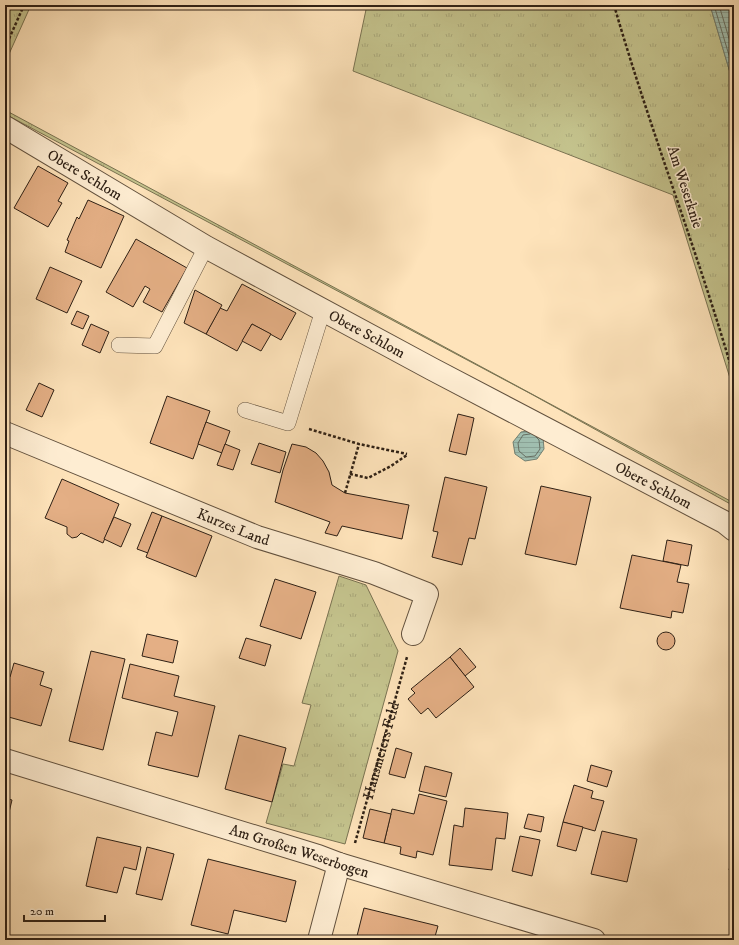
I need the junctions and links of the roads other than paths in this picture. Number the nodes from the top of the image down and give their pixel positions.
1 (5, 126) edge
2 (206, 247) junction
3 (323, 310) junction
4 (119, 345) dead end
5 (245, 410) dead end
6 (5, 433) edge
7 (734, 530) edge
8 (413, 634) road end
9 (5, 760) edge
10 (344, 866) junction
11 (319, 940) edge
12 (594, 940) edge

1 - 2 street, Obere Schlom
2 - 3 street, Obere Schlom
2 - 4 lane
3 - 5 lane
3 - 7 street, Obere Schlom
6 - 8 street, Kurzes Land
9 - 10 street, Am Großen Weserbogen
10 - 11 street
10 - 12 street, Am Großen Weserbogen

